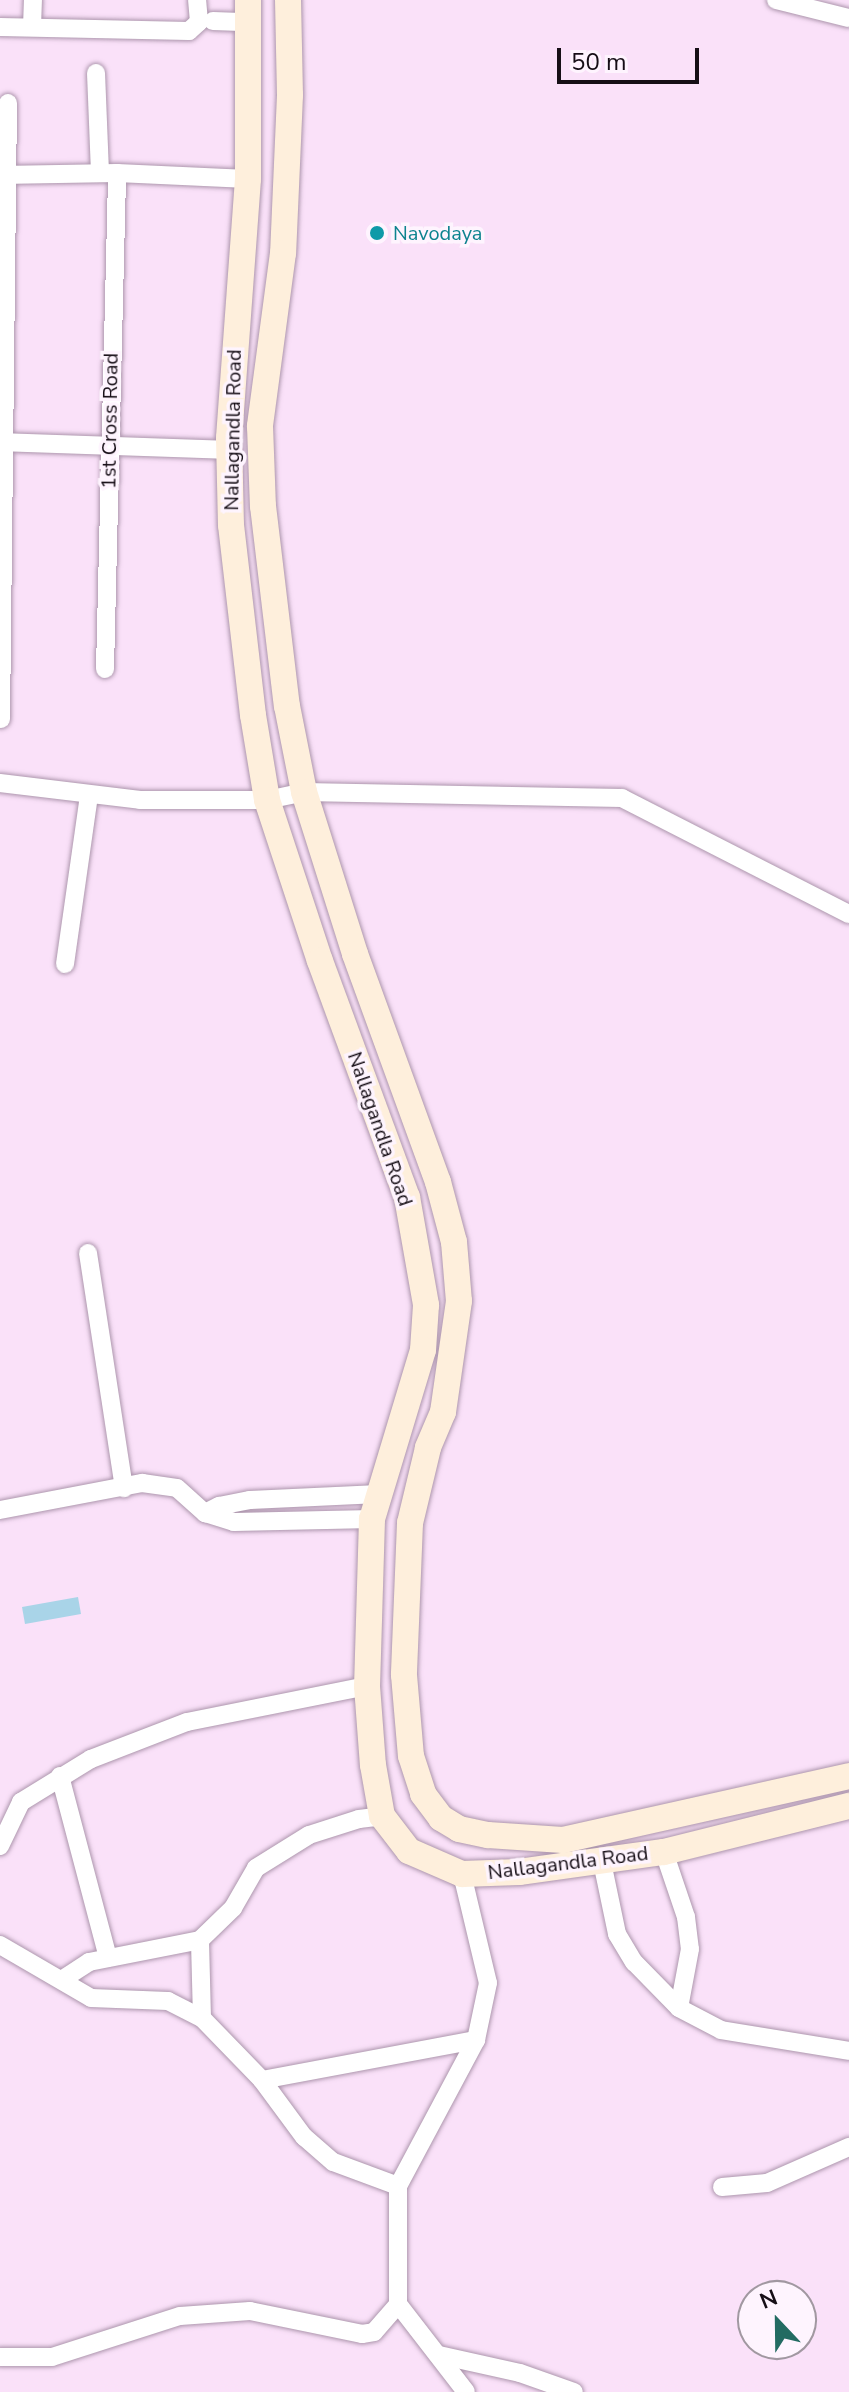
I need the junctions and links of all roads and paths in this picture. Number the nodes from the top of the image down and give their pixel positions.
1 (33, 0) edge
2 (197, 0) edge
3 (288, 0) edge
4 (776, 0) edge
5 (248, 11) edge
6 (849, 18) edge
7 (213, 21) dead end
8 (0, 27) edge
9 (32, 27) junction
10 (96, 73) dead end
11 (8, 103) dead end
12 (108, 173) junction
13 (4, 175) edge
14 (248, 179) junction
15 (3, 442) edge
16 (109, 448) junction
17 (230, 450) junction
18 (105, 669) dead end
19 (1, 719) edge
20 (0, 783) edge
21 (304, 792) junction
22 (89, 796) junction
23 (267, 800) junction
24 (849, 914) edge
25 (65, 964) dead end
26 (88, 1253) dead end
27 (124, 1488) junction
28 (376, 1506) junction
29 (0, 1510) edge
30 (367, 1686) junction
31 (60, 1776) junction
32 (849, 1776) edge
33 (849, 1806) edge
34 (382, 1816) junction
35 (0, 1846) edge
36 (664, 1852) junction
37 (602, 1862) junction
38 (462, 1874) junction
39 (200, 1940) junction
40 (0, 1945) edge
41 (108, 1958) junction
42 (63, 1979) junction
43 (679, 2008) junction
44 (202, 2018) junction
45 (476, 2040) junction
46 (849, 2051) edge
47 (262, 2080) junction
48 (849, 2147) edge
49 (398, 2186) junction
50 (722, 2187) dead end
51 (398, 2304) junction
52 (439, 2355) junction
53 (0, 2357) edge
54 (466, 2392) edge
55 (574, 2392) edge

1 - 9 street
2 - 9 street
3 - 21 main road, Nallagandla Road
4 - 6 street
5 - 7 street
5 - 14 main road, Nallagandla Road
8 - 9 street
10 - 12 street, 1st Cross Road
11 - 13 street
12 - 13 street
12 - 14 street
12 - 16 street, 1st Cross Road
13 - 15 street
14 - 17 main road, Nallagandla Road
15 - 16 street
15 - 19 street
16 - 17 street
16 - 18 street, 1st Cross Road
17 - 23 main road, Nallagandla Road
20 - 22 street
21 - 23 street
21 - 24 street
21 - 32 main road, Nallagandla Road
22 - 23 street
22 - 25 street
23 - 28 main road, Nallagandla Road
26 - 27 street
27 - 28 street
27 - 29 street
28 - 30 main road, Nallagandla Road
30 - 31 street
30 - 34 main road, Nallagandla Road
31 - 35 street
31 - 41 street
33 - 36 main road, Nallagandla Road
34 - 38 main road, Nallagandla Road
34 - 39 street
36 - 37 main road, Nallagandla Road
36 - 43 street
37 - 38 main road, Nallagandla Road
37 - 43 street
38 - 45 street
39 - 41 street
39 - 44 street
40 - 42 street
41 - 42 street
42 - 44 street
43 - 46 street
44 - 47 street
45 - 47 street
45 - 49 street
47 - 49 street
48 - 50 street
49 - 51 street
51 - 52 street
51 - 53 street
52 - 54 street
52 - 55 street

